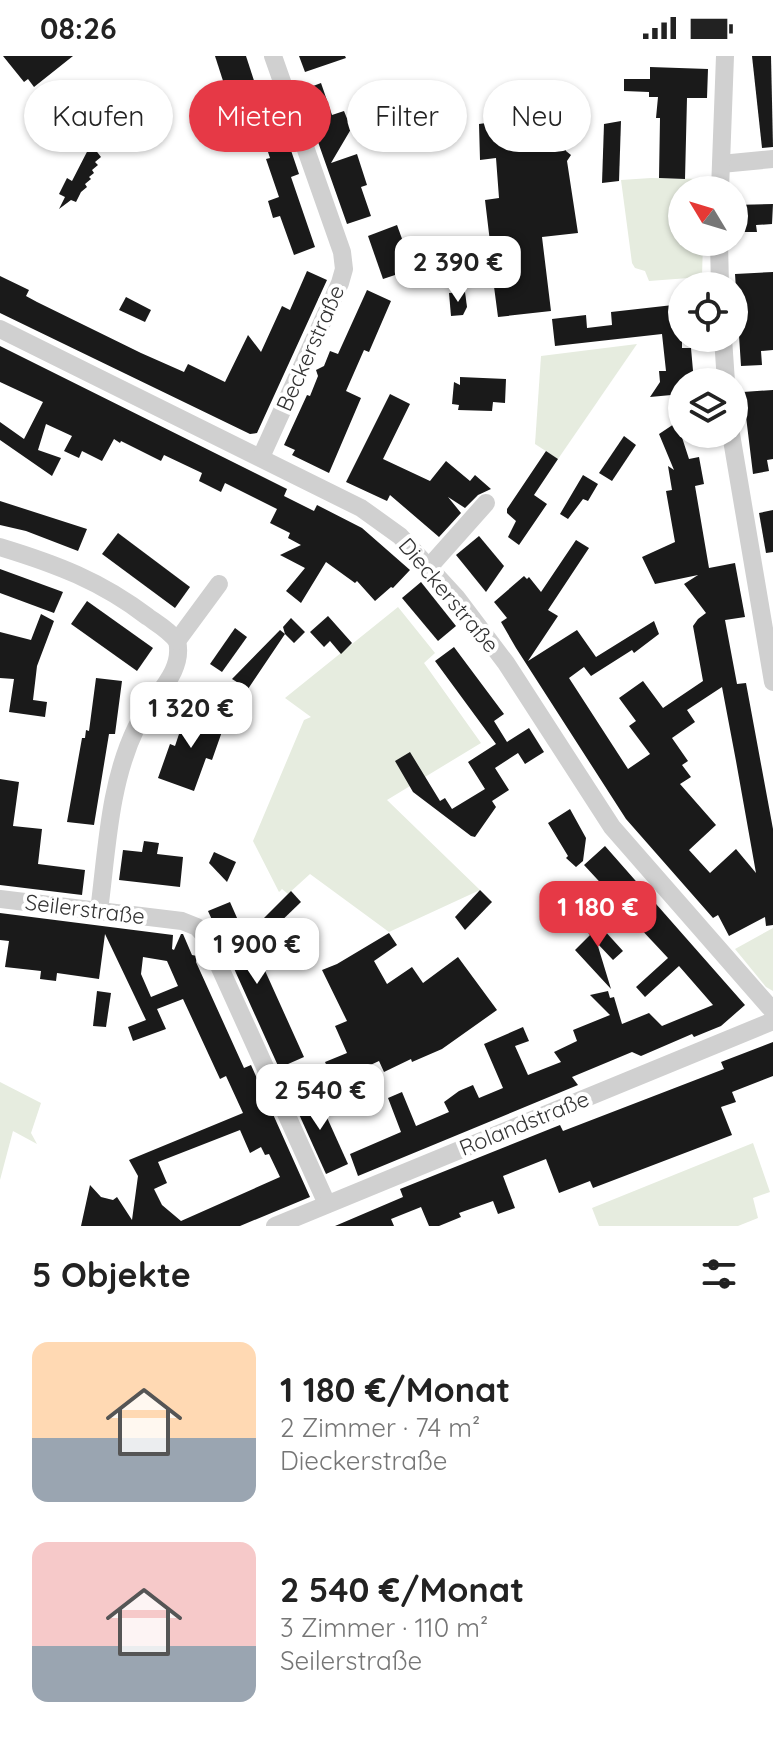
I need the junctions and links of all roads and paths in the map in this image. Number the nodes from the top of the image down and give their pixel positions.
1 (273, 56) edge
2 (725, 56) edge
3 (773, 159) edge
4 (721, 164) junction
5 (721, 176) edge
6 (0, 329) edge
7 (733, 448) edge
8 (261, 457) junction
9 (486, 503) dead end
10 (0, 547) edge
11 (430, 566) junction
12 (219, 584) dead end
13 (177, 641) junction
14 (773, 682) edge
15 (0, 899) edge
16 (99, 911) junction
17 (773, 1011) edge
18 (773, 1021) edge
19 (327, 1204) junction
20 (275, 1226) edge

1 - 8 street, Beckerstraße
2 - 4 street
3 - 4 street
4 - 5 street
6 - 8 street, Dieckerstraße
7 - 14 street
8 - 11 street, Dieckerstraße
9 - 11 street
10 - 13 street
11 - 17 street, Dieckerstraße
12 - 13 street
13 - 16 street
15 - 16 street, Seilerstraße
16 - 19 street, Seilerstraße
18 - 19 street, Rolandstraße
19 - 20 street, Rolandstraße

